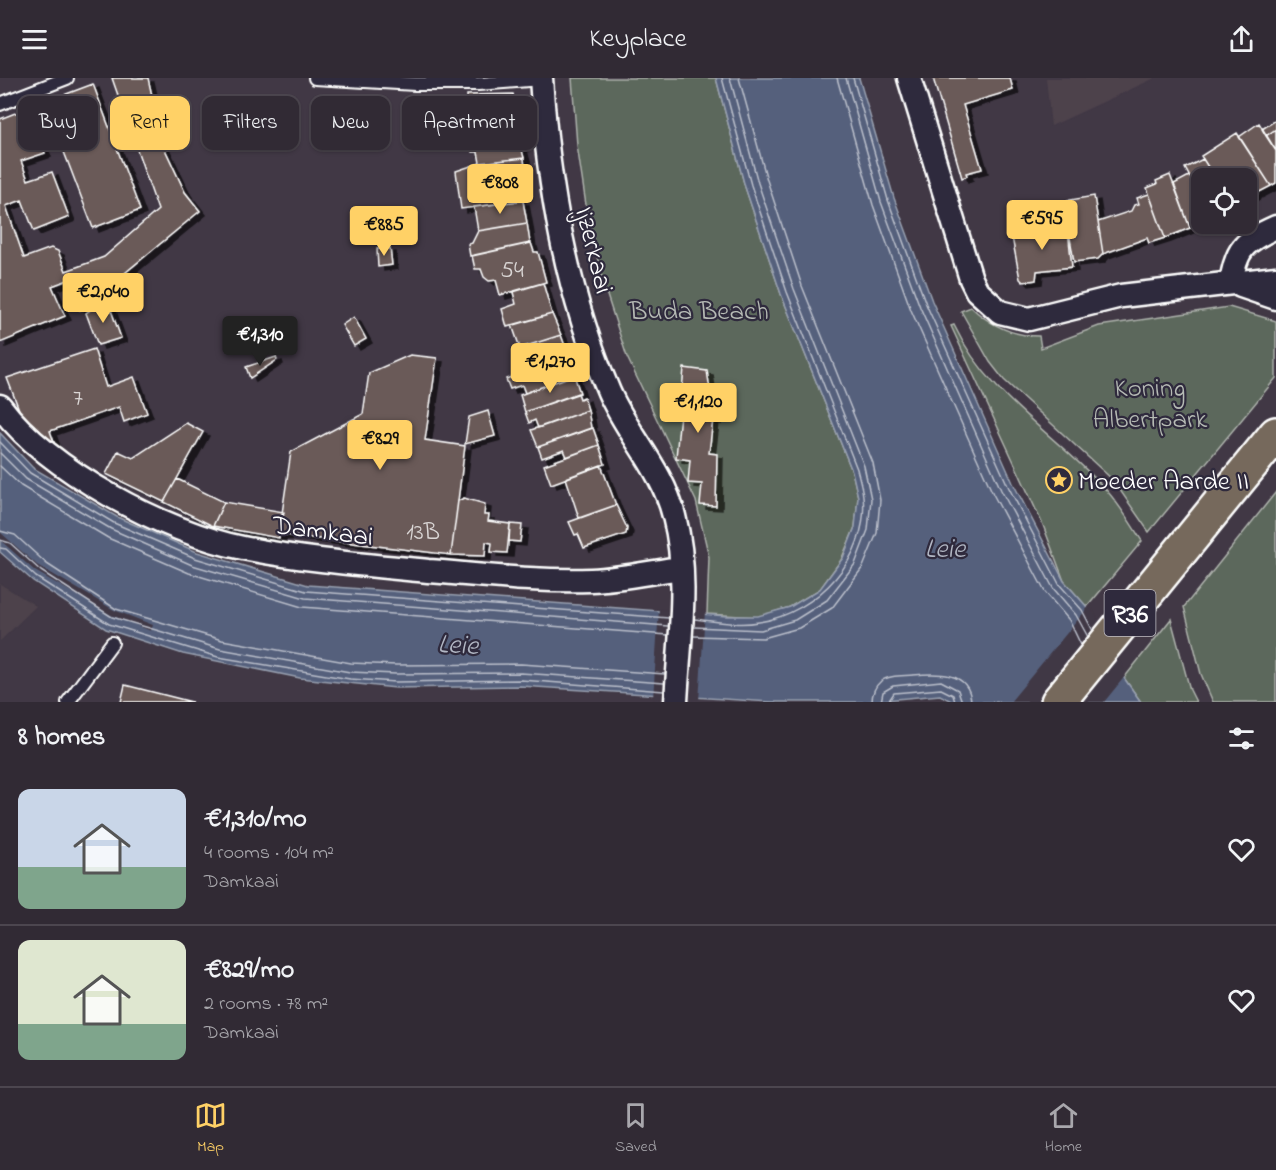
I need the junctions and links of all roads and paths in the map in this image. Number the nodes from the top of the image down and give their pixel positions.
1 (67, 78) edge
2 (315, 78) edge
3 (541, 78) edge
4 (909, 78) edge
5 (0, 104) edge
6 (1276, 227) edge
7 (1276, 278) edge
8 (1231, 283) junction
9 (1276, 298) edge
10 (0, 406) edge
11 (1274, 439) edge
12 (681, 568) junction
13 (112, 643) dead end
14 (68, 702) edge
15 (676, 702) edge
16 (1058, 702) edge

1 - 5 lane
2 - 3 lane
3 - 12 street, Ijzerkaai
4 - 8 street
6 - 8 street
7 - 8 street
8 - 9 street
10 - 12 street, Damkaai
11 - 16 main road, R36
12 - 15 street, Ijzerkaai
13 - 14 lane

